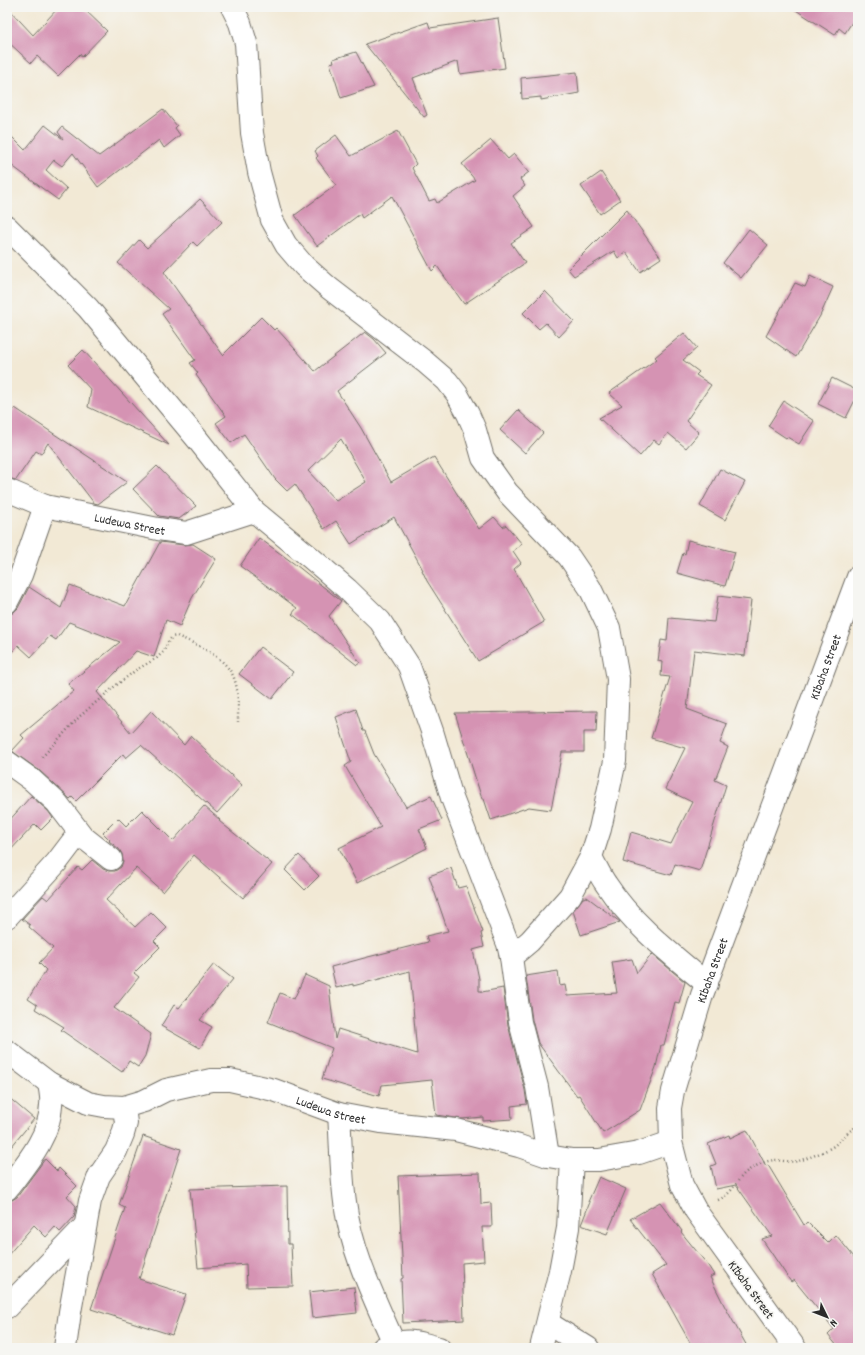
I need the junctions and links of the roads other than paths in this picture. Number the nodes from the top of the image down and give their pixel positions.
1 (232, 7) edge
2 (7, 227) edge
3 (7, 490) edge
4 (45, 506) junction
5 (254, 511) junction
6 (858, 577) edge
7 (7, 602) edge
8 (7, 762) edge
9 (79, 833) junction
10 (591, 857) junction
11 (111, 859) dead end
12 (7, 917) edge
13 (511, 957) junction
14 (707, 984) junction
15 (7, 1050) edge
16 (49, 1084) junction
17 (124, 1107) junction
18 (339, 1114) junction
19 (671, 1142) junction
20 (548, 1156) junction
21 (572, 1160) junction
22 (7, 1189) edge
23 (85, 1226) junction
24 (7, 1307) edge
25 (548, 1323) junction
26 (389, 1345) edge
27 (65, 1348) edge
28 (439, 1348) edge
29 (540, 1348) edge
30 (588, 1348) edge
31 (794, 1348) edge

1 - 10 street
2 - 5 street
3 - 4 street, Ludewa Street
4 - 5 street, Ludewa Street
4 - 7 street
5 - 13 street
6 - 14 street, KIbaha Street
8 - 9 street
9 - 11 street
9 - 12 street
10 - 13 street
10 - 14 street
13 - 20 street
14 - 19 street, KIbaha Street
15 - 16 street, Ludewa Street
16 - 17 street, Ludewa Street
16 - 22 street
17 - 18 street, Ludewa Street
17 - 23 street
18 - 20 street, Ludewa Street
18 - 26 street
19 - 21 street, Ludewa Street
19 - 31 street, KIbaha Street
20 - 21 street, Ludewa Street
21 - 25 street
23 - 24 street
23 - 27 street
25 - 29 street
25 - 30 street
26 - 28 street

